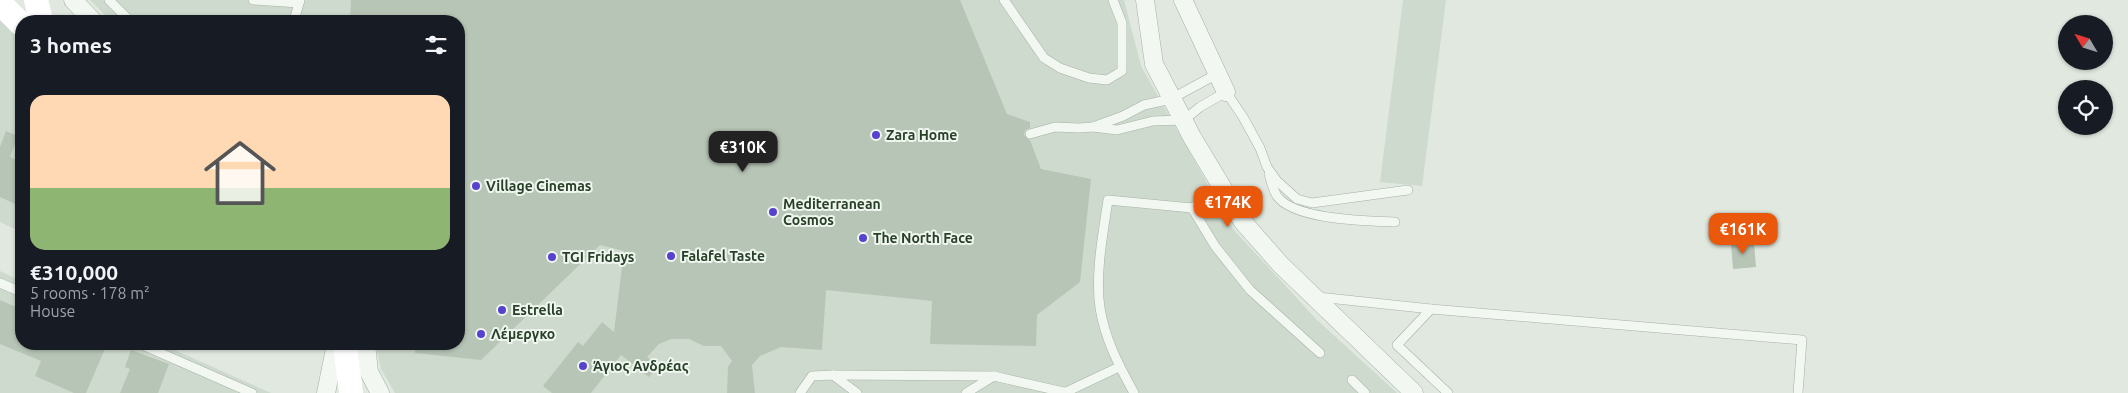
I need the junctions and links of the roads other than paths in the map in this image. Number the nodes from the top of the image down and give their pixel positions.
1 (36, 0) edge
2 (73, 0) edge
3 (108, 0) edge
4 (253, 0) edge
5 (1004, 0) edge
6 (1113, 0) edge
7 (1145, 0) edge
8 (1183, 0) edge
9 (299, 1) edge
10 (0, 3) edge
11 (40, 15) edge
12 (87, 15) edge
13 (124, 15) edge
14 (296, 15) edge
15 (15, 18) edge
16 (1217, 74) junction
17 (1226, 92) junction
18 (1171, 99) junction
19 (1184, 120) junction
20 (1093, 126) junction
21 (1030, 134) dead end
22 (1267, 167) junction
23 (1221, 189) junction
24 (1408, 190) dead end
25 (1192, 208) junction
26 (1395, 222) dead end
27 (0, 283) edge
28 (15, 289) edge
29 (1313, 296) junction
30 (1430, 309) junction
31 (154, 350) edge
32 (335, 350) edge
33 (347, 350) edge
34 (367, 350) edge
35 (1320, 352) dead end
36 (1119, 367) junction
37 (833, 375) junction
38 (994, 376) junction
39 (1352, 380) dead end
40 (350, 389) edge
41 (1067, 392) edge
42 (252, 393) edge
43 (326, 393) edge
44 (380, 393) edge
45 (800, 393) edge
46 (857, 393) edge
47 (966, 393) edge
48 (1134, 393) edge
49 (1366, 393) edge
50 (1414, 393) edge
51 (1448, 393) edge
52 (1798, 393) edge

1 - 11 street
2 - 12 street
3 - 13 lane
4 - 9 lane
5 - 6 lane
7 - 18 street
8 - 16 street
9 - 14 lane
10 - 15 street
16 - 17 street
16 - 18 lane
17 - 19 lane
17 - 22 lane
18 - 19 street
18 - 20 lane
19 - 20 lane
19 - 23 street
20 - 21 lane
22 - 24 lane
22 - 26 lane
23 - 25 lane
23 - 29 street
25 - 35 lane
25 - 36 lane
27 - 28 lane
29 - 30 lane
29 - 50 street
30 - 51 lane
30 - 52 lane
31 - 42 lane
32 - 43 street
33 - 40 street
34 - 44 street
36 - 41 lane
36 - 48 lane
37 - 38 lane
37 - 45 lane
37 - 46 lane
38 - 41 lane
38 - 47 lane
39 - 49 lane

